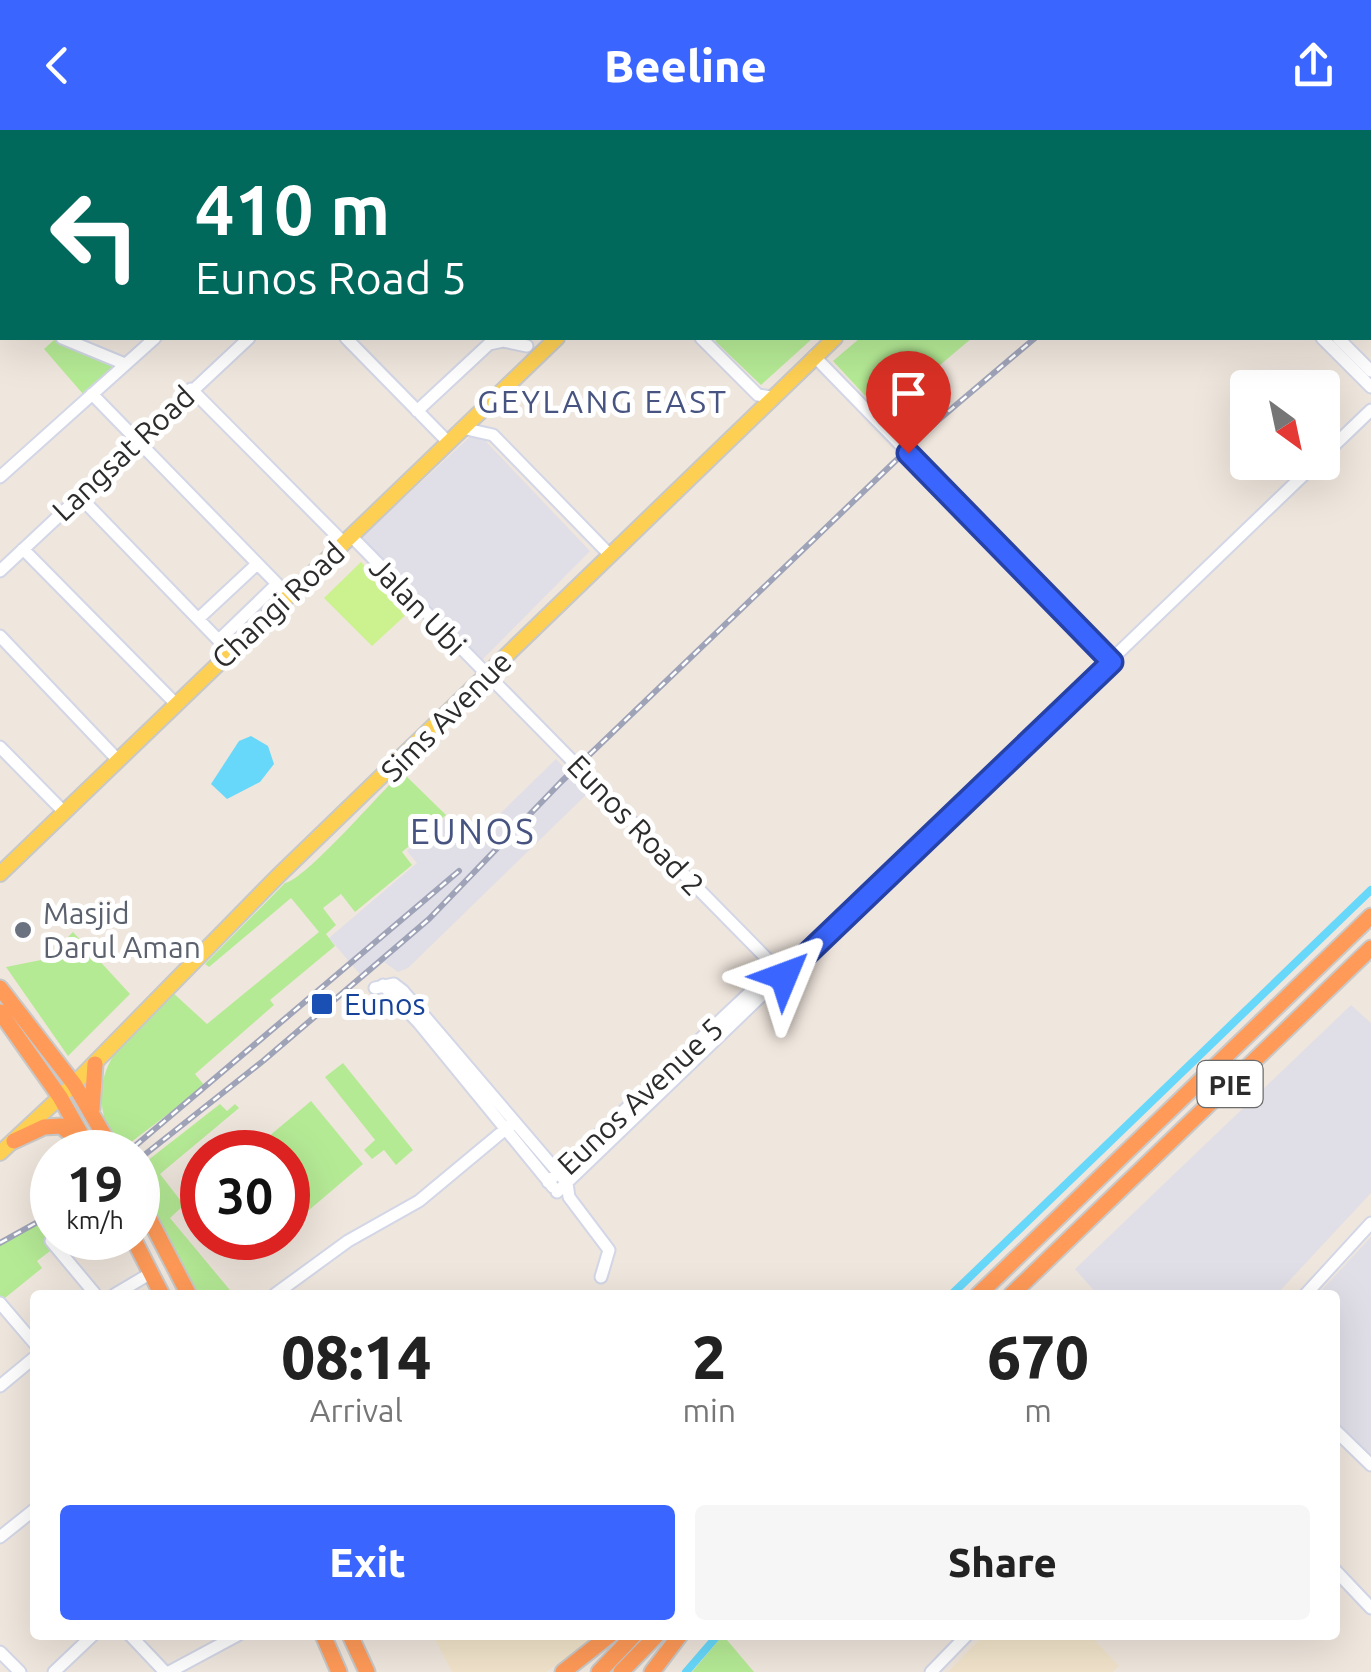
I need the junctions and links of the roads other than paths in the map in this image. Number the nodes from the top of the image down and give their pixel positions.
1 (67, 340) edge
2 (153, 340) edge
3 (247, 340) edge
4 (348, 340) edge
5 (555, 340) edge
6 (703, 340) edge
7 (833, 340) edge
8 (1324, 340) edge
9 (1340, 340) edge
10 (527, 346) dead end
11 (1355, 355) junction
12 (814, 356) junction
13 (1371, 360) edge
14 (125, 364) junction
15 (1371, 371) edge
16 (1371, 388) edge
17 (191, 389) junction
18 (92, 394) junction
19 (771, 396) junction
20 (417, 410) junction
21 (1371, 410) edge
22 (462, 428) junction
23 (1340, 440) edge
24 (135, 441) junction
25 (448, 442) junction
26 (0, 476) edge
27 (1299, 480) edge
28 (78, 495) junction
29 (347, 540) junction
30 (22, 549) junction
31 (610, 554) junction
32 (257, 564) junction
33 (0, 571) edge
34 (283, 590) junction
35 (198, 619) junction
36 (0, 636) edge
37 (224, 646) junction
38 (1112, 662) junction
39 (486, 676) junction
40 (174, 702) junction
41 (0, 747) edge
42 (116, 758) junction
43 (63, 812) junction
44 (3, 866) edge
45 (1371, 916) edge
46 (1369, 950) edge
47 (780, 972) junction
48 (379, 987) dead end
49 (0, 988) edge
50 (0, 1012) edge
51 (95, 1064) junction
52 (74, 1084) junction
53 (60, 1097) junction
54 (92, 1112) junction
55 (510, 1125) junction
56 (38, 1130) edge
57 (65, 1130) edge
58 (78, 1130) edge
59 (102, 1130) edge
60 (30, 1134) edge
61 (14, 1141) junction
62 (0, 1153) edge
63 (560, 1185) junction
64 (1371, 1223) edge
65 (160, 1240) edge
66 (608, 1259) junction
67 (67, 1260) edge
68 (144, 1260) edge
69 (591, 1266) dead end
70 (151, 1273) junction
71 (601, 1278) dead end
72 (92, 1290) edge
73 (122, 1290) edge
74 (160, 1290) edge
75 (186, 1290) edge
76 (281, 1290) edge
77 (983, 1290) edge
78 (1017, 1290) edge
79 (1309, 1290) edge
80 (0, 1303) edge
81 (30, 1338) edge
82 (30, 1361) edge
83 (0, 1386) edge
84 (1340, 1435) edge
85 (1371, 1465) edge
86 (30, 1513) edge
87 (0, 1537) edge
88 (1340, 1575) edge
89 (1371, 1608) edge
90 (88, 1640) edge
91 (135, 1640) edge
92 (228, 1640) edge
93 (324, 1640) edge
94 (352, 1640) edge
95 (604, 1640) edge
96 (629, 1640) edge
97 (652, 1640) edge
98 (676, 1640) edge
99 (962, 1640) edge
100 (0, 1652) edge
101 (359, 1654) junction
102 (338, 1669) edge
103 (20, 1672) edge
104 (54, 1672) edge
105 (167, 1672) edge
106 (367, 1672) edge
107 (564, 1672) edge
108 (599, 1672) edge
109 (621, 1672) edge
110 (652, 1672) edge
111 (931, 1672) edge

1 - 14 street
2 - 14 street
3 - 17 street, Langsat Road
4 - 20 street
5 - 22 main road, Changi Road
6 - 19 street
7 - 12 main road, Sims Avenue
8 - 16 street
9 - 11 street
10 - 20 street
11 - 13 street
11 - 15 street
12 - 19 main road, Sims Avenue
12 - 38 street
14 - 18 street
17 - 24 street, Langsat Road
17 - 29 street, Jalan Ubi
18 - 24 street
18 - 26 street
19 - 31 main road, Sims Avenue
20 - 25 street
21 - 23 street, Eunos Avenue 5
22 - 25 main road, Changi Road
22 - 31 street
24 - 28 street, Langsat Road
24 - 32 street
25 - 29 main road, Changi Road
27 - 38 street, Eunos Avenue 5
28 - 30 street, Langsat Road
28 - 35 street
29 - 34 main road, Changi Road
29 - 39 street, Jalan Ubi
30 - 33 street, Langsat Road
30 - 40 street
31 - 39 main road, Sims Avenue
32 - 34 street
32 - 35 street
34 - 37 main road, Changi Road
35 - 37 street
36 - 42 street
37 - 40 main road, Changi Road
38 - 47 street, Eunos Avenue 5
39 - 47 street, Eunos Road 2
39 - 51 main road, Sims Avenue
40 - 42 main road, Changi Road
41 - 43 street
42 - 43 main road, Changi Road
43 - 44 main road, Changi Road
45 - 77 highway, PIE
46 - 78 highway, PIE
47 - 63 street, Eunos Avenue 5
48 - 55 street
49 - 52 highway
50 - 53 highway
51 - 52 main road, Sims Avenue
51 - 54 highway
52 - 53 main road, Sims Avenue
52 - 54 highway
53 - 58 highway
53 - 61 main road, Sims Avenue
54 - 59 highway
55 - 63 street
55 - 76 street
56 - 57 highway
60 - 61 highway
61 - 62 main road, Sims Avenue
63 - 66 street
64 - 79 street
65 - 75 highway
66 - 69 street
66 - 71 street
67 - 72 street
68 - 70 highway
70 - 73 street
70 - 74 highway
80 - 81 street
82 - 83 street
84 - 85 street
86 - 87 street
88 - 89 street
90 - 104 street
91 - 105 street
92 - 105 street
93 - 102 highway
94 - 101 highway
95 - 107 highway
96 - 108 highway
97 - 109 highway
98 - 110 highway
99 - 111 street
100 - 103 street
101 - 102 highway
101 - 106 highway

